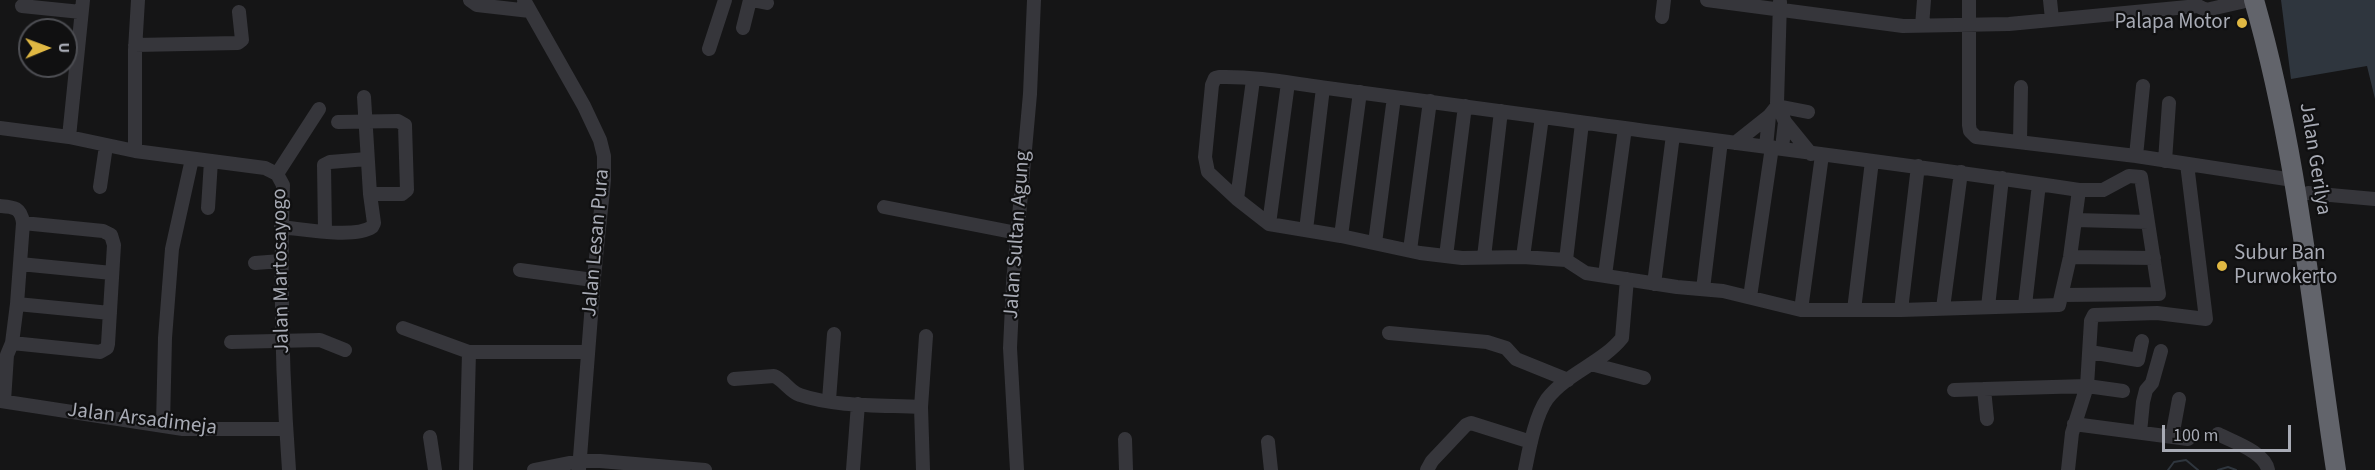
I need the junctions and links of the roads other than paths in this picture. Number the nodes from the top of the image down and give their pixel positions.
1 (138, 0) edge
2 (470, 0) edge
3 (725, 0) edge
4 (751, 0) edge
5 (1034, 0) edge
6 (1664, 0) edge
7 (1707, 0) edge
8 (1924, 0) edge
9 (1969, 0) edge
10 (2050, 0) edge
11 (2252, 0) edge
12 (2267, 0) edge
13 (767, 3) dead end
14 (1780, 4) edge
15 (527, 5) edge
16 (22, 6) dead end
17 (82, 6) edge
18 (239, 12) dead end
19 (1662, 17) dead end
20 (2052, 19) junction
21 (1969, 24) junction
22 (1922, 26) junction
23 (743, 28) dead end
24 (135, 45) junction
25 (709, 49) dead end
26 (1253, 80) junction
27 (1288, 83) junction
28 (2142, 86) dead end
29 (1323, 87) junction
30 (2021, 87) dead end
31 (1360, 92) junction
32 (364, 97) dead end
33 (1394, 97) junction
34 (1430, 101) junction
35 (2169, 102) dead end
36 (2286, 103) junction
37 (1466, 106) junction
38 (319, 109) dead end
39 (1502, 111) junction
40 (1773, 111) junction
41 (1808, 112) dead end
42 (1542, 117) junction
43 (338, 122) dead end
44 (366, 122) junction
45 (1785, 122) junction
46 (1582, 123) junction
47 (0, 128) edge
48 (1625, 128) junction
49 (1673, 135) junction
50 (69, 137) junction
51 (2020, 141) junction
52 (1728, 142) junction
53 (106, 146) junction
54 (1773, 147) junction
55 (135, 151) junction
56 (1817, 154) junction
57 (2136, 156) junction
58 (192, 159) junction
59 (367, 159) junction
60 (211, 161) junction
61 (1872, 161) junction
62 (2165, 161) junction
63 (2187, 164) junction
64 (1918, 166) junction
65 (1961, 172) junction
66 (277, 174) junction
67 (2002, 178) junction
68 (2039, 184) junction
69 (100, 187) dead end
70 (2300, 187) junction
71 (2079, 190) junction
72 (370, 194) junction
73 (1237, 199) junction
74 (2375, 199) edge
75 (0, 206) edge
76 (884, 207) dead end
77 (208, 208) dead end
78 (2076, 220) junction
79 (2148, 222) junction
80 (22, 223) junction
81 (1269, 224) junction
82 (281, 227) junction
83 (1306, 230) junction
84 (325, 231) junction
85 (1017, 233) junction
86 (1341, 236) junction
87 (1375, 243) junction
88 (1410, 250) junction
89 (1446, 256) junction
90 (1484, 257) junction
91 (1523, 257) junction
92 (2070, 257) junction
93 (2154, 258) junction
94 (1566, 260) junction
95 (282, 261) junction
96 (255, 263) dead end
97 (20, 264) junction
98 (520, 270) dead end
99 (112, 273) junction
100 (1605, 275) junction
101 (1627, 279) junction
102 (593, 280) junction
103 (1654, 284) junction
104 (1702, 289) junction
105 (2063, 295) junction
106 (1750, 297) junction
107 (2025, 305) junction
108 (1988, 307) junction
109 (1943, 308) junction
110 (1801, 310) junction
111 (1854, 310) junction
112 (1901, 310) junction
113 (16, 311) junction
114 (110, 313) junction
115 (0, 316) edge
116 (403, 328) dead end
117 (1389, 333) dead end
118 (834, 334) dead end
119 (926, 336) dead end
120 (283, 340) junction
121 (2142, 341) dead end
122 (231, 342) dead end
123 (12, 344) junction
124 (2323, 344) junction
125 (345, 350) dead end
126 (2161, 351) dead end
127 (469, 352) junction
128 (588, 352) junction
129 (2090, 352) junction
130 (1591, 364) junction
131 (1644, 378) dead end
132 (734, 379) dead end
133 (1568, 380) junction
134 (2086, 386) junction
135 (1984, 389) junction
136 (1954, 390) dead end
137 (2123, 391) dead end
138 (2180, 399) dead end
139 (829, 400) junction
140 (2, 401) edge
141 (858, 404) junction
142 (921, 407) junction
143 (1987, 419) dead end
144 (2074, 424) junction
145 (163, 425) junction
146 (286, 429) junction
147 (2140, 432) junction
148 (2218, 434) dead end
149 (2172, 436) junction
150 (430, 437) dead end
151 (1125, 439) dead end
152 (2188, 439) dead end
153 (1268, 442) dead end
154 (1531, 442) junction
155 (579, 466) edge
156 (289, 470) edge
157 (435, 470) edge
158 (466, 470) edge
159 (534, 470) edge
160 (705, 470) edge
161 (854, 470) edge
162 (923, 470) edge
163 (1017, 470) edge
164 (1126, 470) edge
165 (1271, 470) edge
166 (1427, 470) edge
167 (1525, 470) edge
168 (2068, 470) edge
169 (2268, 470) edge
170 (2336, 470) edge
171 (2347, 470) edge

1 - 24 street
2 - 15 street
3 - 25 street
4 - 13 street
4 - 23 street
5 - 85 street, Jalan Sultan Agung
6 - 19 street
7 - 14 street
8 - 22 street
9 - 21 street
10 - 20 street
11 - 20 street
11 - 36 highway, Jalan Gerilya
12 - 36 highway, Jalan Gerilya
14 - 22 street
14 - 40 street
15 - 102 street, Jalan Lesan Pura
16 - 17 street
17 - 50 street
18 - 24 street
20 - 21 street
21 - 22 street
21 - 51 street
24 - 55 street
26 - 27 street
26 - 73 street
26 - 73 street
27 - 29 street
27 - 81 street
28 - 57 street
29 - 31 street
29 - 83 street
30 - 51 street
31 - 33 street
31 - 86 street
32 - 44 street
33 - 34 street
33 - 87 street
34 - 37 street
34 - 88 street
35 - 62 street
36 - 70 highway, Jalan Gerilya
37 - 39 street
37 - 89 street
38 - 66 street
39 - 42 street
39 - 90 street
40 - 41 street
40 - 45 street
40 - 52 street
40 - 54 street
42 - 46 street
42 - 91 street
43 - 44 street
44 - 59 street
44 - 72 street
45 - 54 street
45 - 56 street
46 - 48 street
46 - 94 street
47 - 50 street, Jalan Martosayogo
48 - 49 street
48 - 100 street
49 - 52 street
49 - 103 street
50 - 53 street, Jalan Martosayogo
51 - 57 street
52 - 54 street
52 - 104 street
53 - 55 street, Jalan Martosayogo
53 - 69 street
54 - 56 street
54 - 106 street
55 - 58 street, Jalan Martosayogo
56 - 61 street
56 - 110 street
57 - 62 street
58 - 60 street, Jalan Martosayogo
58 - 145 street
59 - 72 street
59 - 84 street
60 - 66 street, Jalan Martosayogo
60 - 77 street
61 - 64 street
61 - 111 street
62 - 63 street
63 - 70 street
63 - 129 street
64 - 65 street
64 - 112 street
65 - 67 street
65 - 109 street
66 - 82 street, Jalan Martosayogo
67 - 68 street
67 - 108 street
68 - 71 street
68 - 107 street
70 - 74 street
70 - 124 highway, Jalan Gerilya
71 - 78 street
71 - 79 street
72 - 84 street
73 - 81 street
75 - 80 street
76 - 85 street
78 - 79 street
78 - 92 street
79 - 93 street
80 - 97 street
80 - 99 street
81 - 83 street
82 - 84 street
82 - 95 street, Jalan Martosayogo
83 - 86 street
85 - 163 street, Jalan Sultan Agung
86 - 87 street
87 - 88 street
88 - 89 street
89 - 90 street
90 - 91 street
91 - 94 street
92 - 93 street
92 - 105 street
93 - 105 street
94 - 100 street
95 - 96 street
95 - 120 street, Jalan Martosayogo
97 - 99 street
97 - 113 street
98 - 102 street
99 - 114 street
100 - 101 street
101 - 103 street
101 - 130 street
102 - 128 street, Jalan Lesan Pura
103 - 104 street
104 - 106 street
105 - 107 street
106 - 110 street
107 - 108 street
108 - 109 street
109 - 112 street
110 - 111 street
111 - 112 street
113 - 114 street
113 - 115 street
113 - 123 street
114 - 123 street
116 - 127 street
117 - 133 street
118 - 139 street
119 - 142 street
120 - 122 street
120 - 125 street
120 - 146 street, Jalan Martosayogo
121 - 129 street
123 - 140 street
124 - 170 highway, Jalan Gerilya
124 - 171 highway, Jalan Gerilya
126 - 147 street
127 - 128 street
127 - 158 street
128 - 155 street, Jalan Lesan Pura
129 - 134 street
130 - 131 street
130 - 133 street
132 - 139 street
133 - 154 street
134 - 135 street
134 - 137 street
134 - 144 street
135 - 136 street
135 - 143 street
138 - 149 street
139 - 141 street
140 - 145 street, Jalan Arsadimeja
141 - 142 street
141 - 161 street
142 - 162 street
144 - 147 street
144 - 168 street
145 - 146 street, Jalan Arsadimeja
146 - 156 street, Jalan Martosayogo
147 - 149 street
148 - 169 street
149 - 152 street
150 - 157 street
151 - 164 street
153 - 165 street
154 - 166 street
154 - 167 street
155 - 159 street
155 - 160 street

